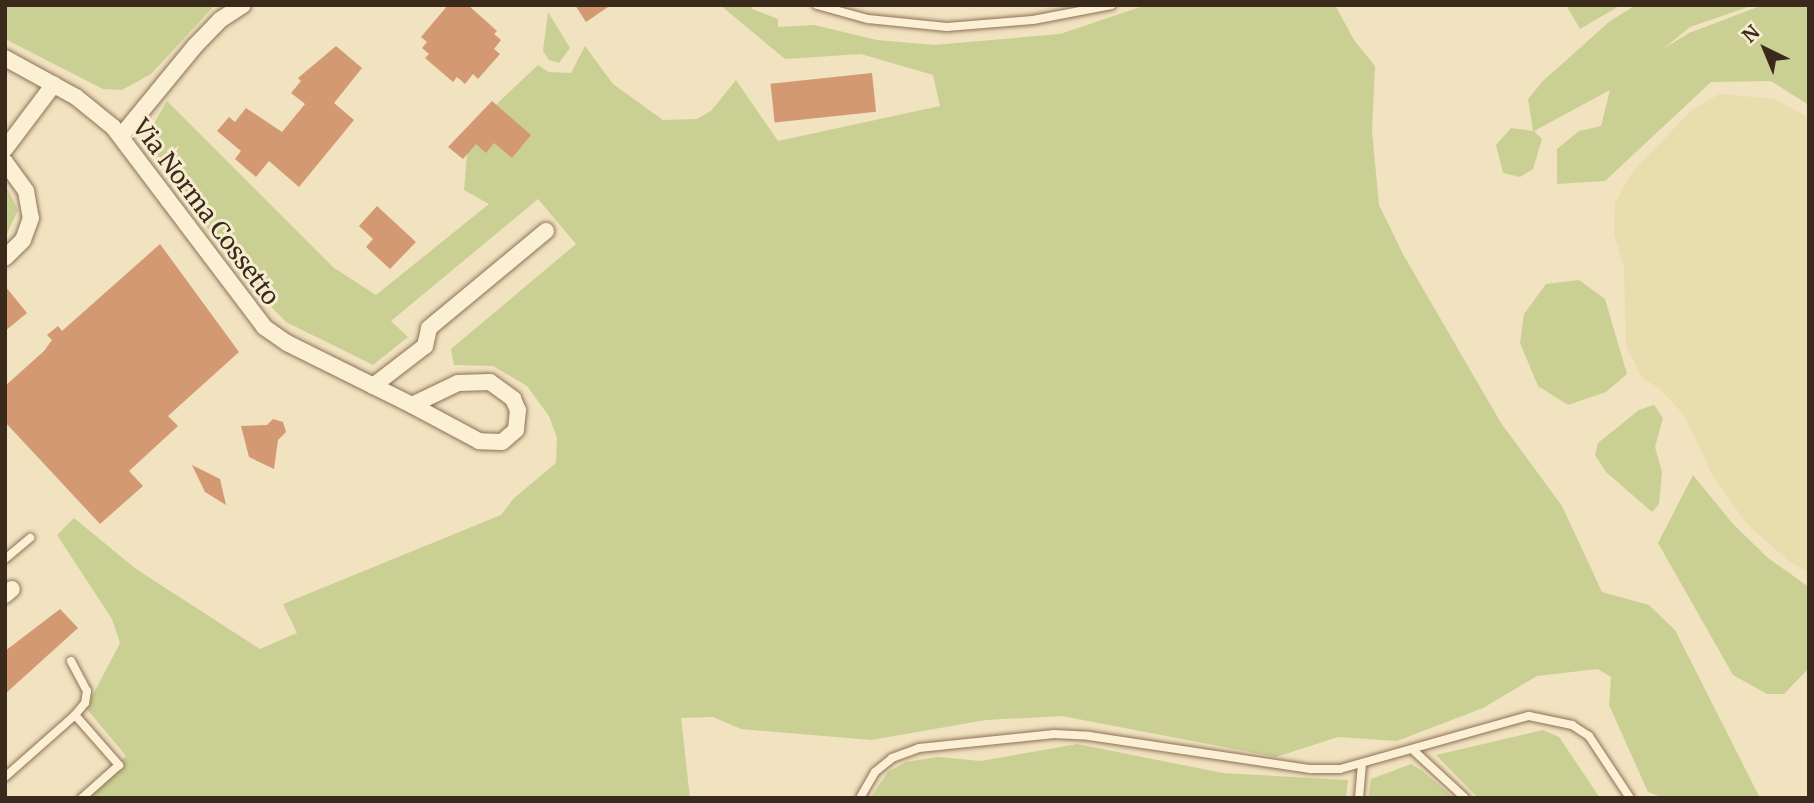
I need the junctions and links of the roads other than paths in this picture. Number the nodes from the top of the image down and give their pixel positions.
1 (243, 5) edge
2 (817, 5) edge
3 (1112, 5) edge
4 (5, 58) edge
5 (54, 84) junction
6 (121, 136) junction
7 (5, 149) edge
8 (5, 162) edge
9 (546, 231) dead end
10 (5, 258) edge
11 (373, 386) junction
12 (412, 405) junction
13 (30, 538) dead end
14 (5, 559) edge
15 (71, 661) dead end
16 (75, 715) junction
17 (1413, 750) junction
18 (1362, 765) junction
19 (5, 777) edge
20 (82, 798) edge
21 (860, 798) edge
22 (1359, 798) edge
23 (1465, 798) edge
24 (1630, 798) edge

1 - 6 street
2 - 3 lane
4 - 5 street, Via Norma Cossetto
5 - 6 street, Via Norma Cossetto
5 - 7 street
6 - 11 street, Via Norma Cossetto
8 - 10 street
9 - 11 street
11 - 12 street, Via Norma Cossetto
12 - 12 street, Via Norma Cossetto
13 - 14 lane
15 - 16 lane
16 - 19 lane
16 - 20 lane
17 - 18 lane
17 - 23 lane
17 - 24 lane
18 - 21 lane
18 - 22 lane

